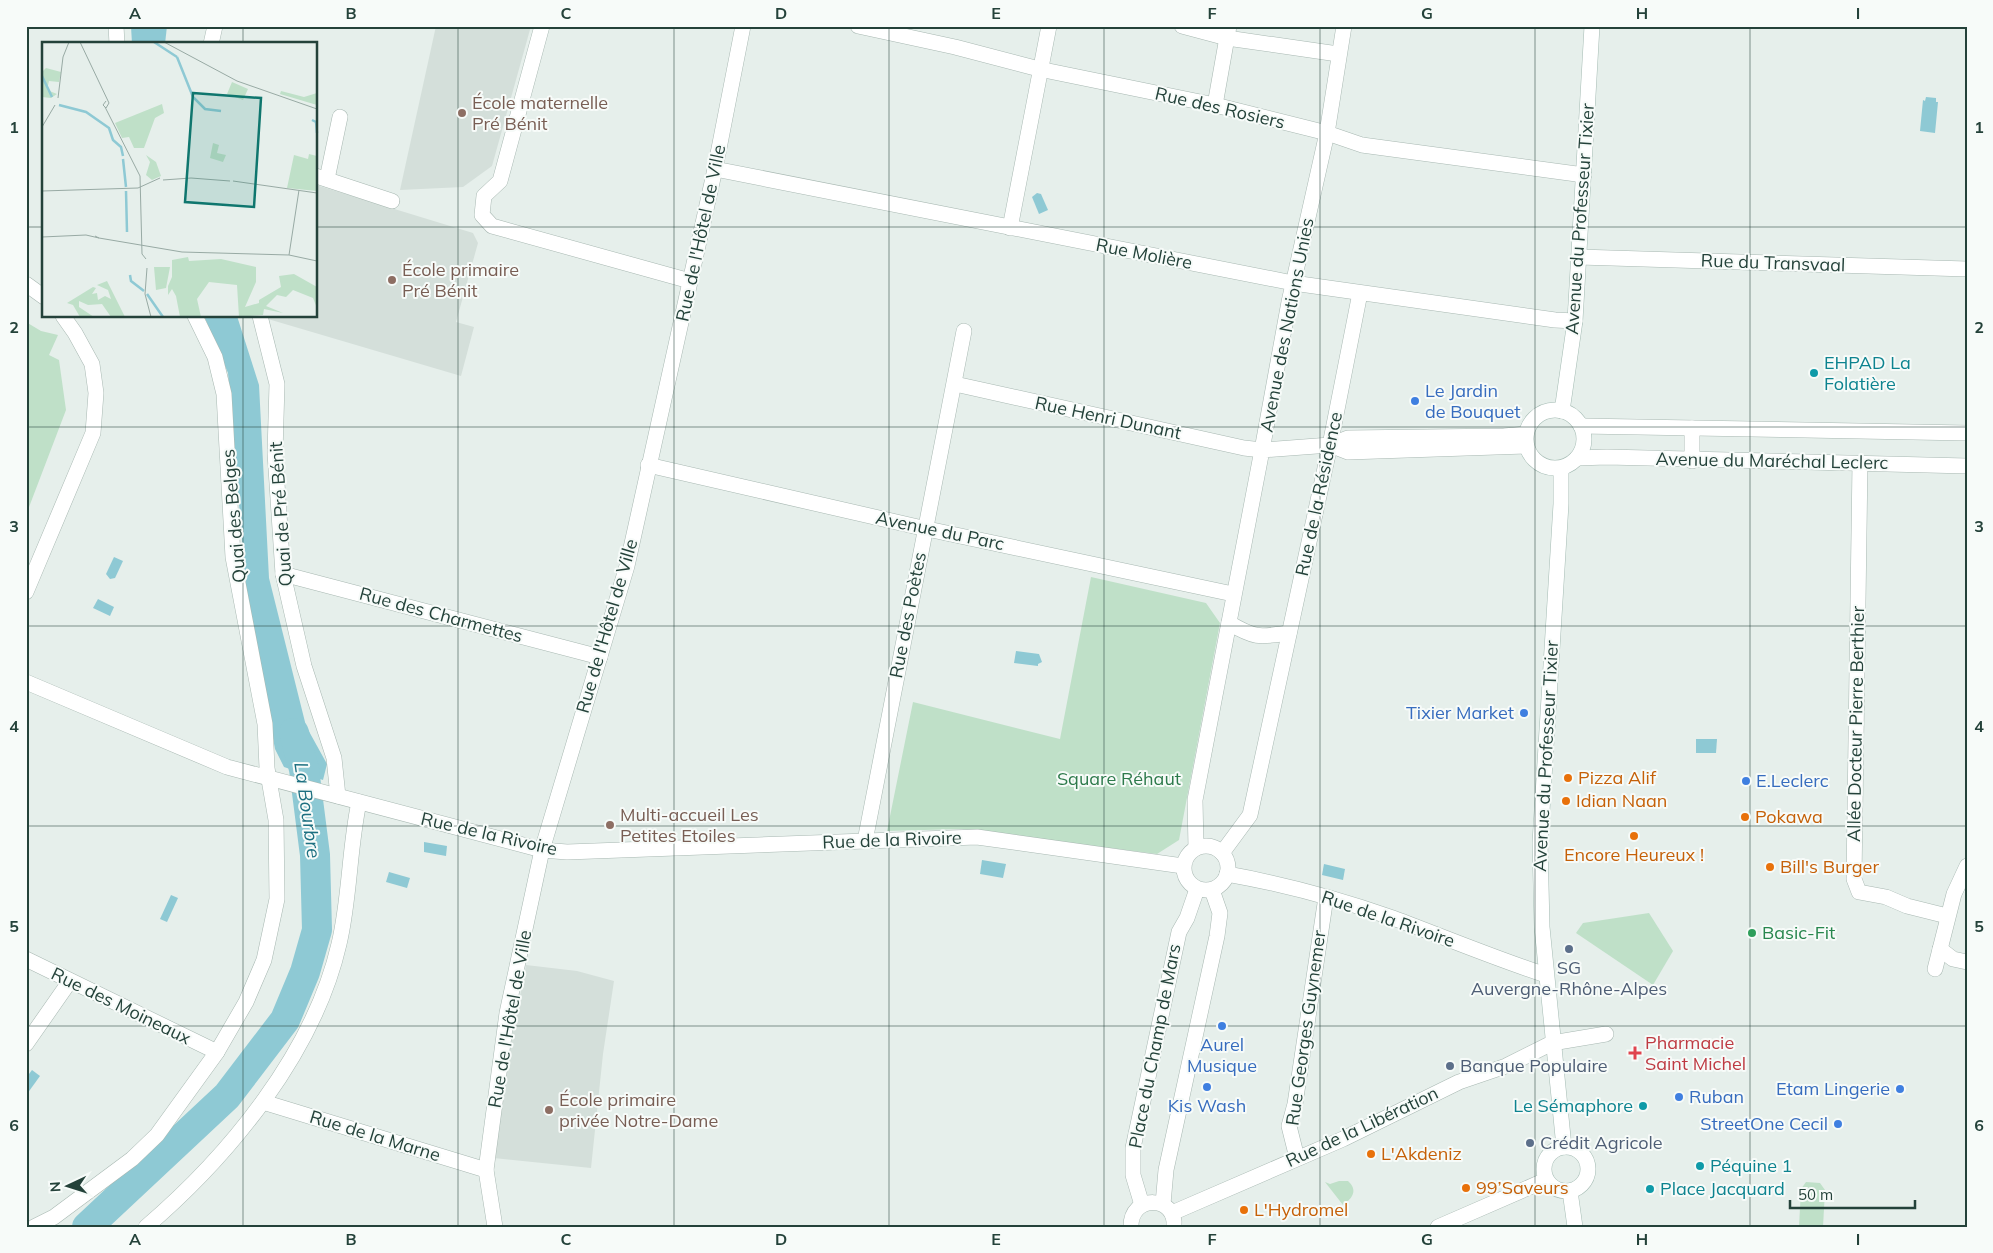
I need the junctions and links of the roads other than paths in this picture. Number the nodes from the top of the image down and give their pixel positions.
1 (116, 26) edge
2 (215, 26) edge
3 (542, 26) edge
4 (743, 26) edge
5 (858, 26) edge
6 (1049, 26) edge
7 (1182, 26) edge
8 (1344, 26) edge
9 (1592, 26) edge
10 (1228, 32) edge
11 (116, 42) edge
12 (211, 42) edge
13 (1338, 54) junction
14 (1039, 69) junction
15 (1215, 105) junction
16 (340, 117) dead end
17 (1327, 134) junction
18 (715, 169) junction
19 (1584, 175) junction
20 (322, 178) edge
21 (392, 201) dead end
22 (1010, 228) junction
23 (1579, 257) junction
24 (1967, 269) edge
25 (690, 282) junction
26 (1294, 283) junction
27 (26, 284) edge
28 (1360, 293) junction
29 (42, 296) edge
30 (64, 318) edge
31 (196, 318) edge
32 (260, 318) edge
33 (1575, 321) junction
34 (964, 331) dead end
35 (955, 384) junction
36 (1562, 411) junction
37 (1581, 426) junction
38 (1692, 428) junction
39 (1967, 433) edge
40 (1526, 440) junction
41 (1330, 445) junction
42 (1262, 450) junction
43 (1577, 458) junction
44 (1692, 461) junction
45 (1860, 463) junction
46 (648, 465) junction
47 (1967, 466) edge
48 (1561, 468) junction
49 (925, 528) junction
50 (283, 574) junction
51 (26, 592) edge
52 (1233, 594) junction
53 (1230, 623) junction
54 (1290, 634) junction
55 (600, 657) junction
56 (26, 682) edge
57 (275, 780) junction
58 (334, 795) junction
59 (359, 802) junction
60 (865, 841) junction
61 (1196, 848) junction
62 (542, 850) junction
63 (1222, 853) junction
64 (1184, 866) junction
65 (1967, 866) edge
66 (1227, 874) junction
67 (1204, 889) junction
68 (1326, 897) junction
69 (1947, 916) junction
70 (1940, 949) junction
71 (26, 959) edge
72 (1967, 962) edge
73 (1935, 969) dead end
74 (1546, 975) junction
75 (70, 981) junction
76 (1606, 1034) dead end
77 (1552, 1043) junction
78 (26, 1044) edge
79 (217, 1052) junction
80 (263, 1102) junction
81 (1564, 1146) junction
82 (1297, 1158) junction
83 (486, 1170) junction
84 (1546, 1180) junction
85 (1570, 1192) junction
86 (1142, 1205) junction
87 (1170, 1215) edge
88 (34, 1227) edge
89 (146, 1227) edge
90 (495, 1227) edge
91 (1131, 1227) edge
92 (1438, 1227) edge
93 (1575, 1227) edge

1 - 11 street
2 - 12 street
3 - 25 street
4 - 18 street, Rue de l'Hôtel de Ville
5 - 14 street, Rue des Rosiers
6 - 14 street
7 - 10 street
8 - 13 street, Avenue des Nations Unies
9 - 19 street, Avenue du Professeur Tixier
10 - 13 street
10 - 15 street
13 - 17 street, Avenue des Nations Unies
14 - 15 street, Rue des Rosiers
14 - 22 street
15 - 17 street, Rue des Rosiers
16 - 20 street
17 - 19 street, Rue des Rosiers
17 - 26 street, Avenue des Nations Unies
18 - 22 street, Rue Molière
18 - 25 street, Rue de l'Hôtel de Ville
19 - 23 street, Avenue du Professeur Tixier
20 - 21 street
22 - 26 street, Rue Molière
23 - 24 street, Rue du Transvaal
23 - 33 street, Avenue du Professeur Tixier
25 - 46 street, Rue de l'Hôtel de Ville
26 - 28 street, Rue Molière
26 - 42 street, Avenue des Nations Unies
27 - 29 street
28 - 33 street, Rue Molière
28 - 41 street, Rue de la Résidence
30 - 51 street
31 - 57 street, Quai des Belges
32 - 50 street, Quai de Pré Bénit
33 - 36 street, Avenue du Professeur Tixier
34 - 35 street, Rue des Poètes
35 - 42 street, Rue Henri Dunant
35 - 49 street, Rue des Poètes
36 - 37 street
36 - 40 street
37 - 38 street, Avenue du Maréchal Leclerc
37 - 43 street
38 - 39 street, Avenue du Maréchal Leclerc
38 - 44 street
40 - 41 street
40 - 48 street
41 - 42 street
41 - 54 street, Rue de la Résidence
42 - 52 street, Avenue des Nations Unies
43 - 44 street, Avenue du Maréchal Leclerc
43 - 48 street
44 - 45 street, Avenue du Maréchal Leclerc
45 - 47 street, Avenue du Maréchal Leclerc
45 - 69 street, Allée Docteur Pierre Berthier
46 - 49 street, Avenue du Parc
46 - 55 street, Rue de l'Hôtel de Ville
48 - 74 street, Avenue du Professeur Tixier
49 - 52 street, Avenue du Parc
49 - 60 street, Rue des Poètes
50 - 55 street, Rue des Charmettes
50 - 58 street, Quai de Pré Bénit
52 - 53 street, Avenue des Nations Unies
53 - 54 street
53 - 61 street, Avenue des Nations Unies
54 - 63 street, Rue de la Résidence
55 - 62 street, Rue de l'Hôtel de Ville
56 - 57 street, Rue de la Rivoire
57 - 58 street, Rue de la Rivoire
57 - 79 street, Quai des Belges
58 - 59 street, Rue de la Rivoire
59 - 62 street, Rue de la Rivoire
59 - 80 street
60 - 62 street, Rue de la Rivoire
60 - 64 street, Rue de la Rivoire
61 - 63 street
61 - 64 street
62 - 83 street, Rue de l'Hôtel de Ville
63 - 66 street
64 - 67 street
65 - 69 street
66 - 67 street
66 - 68 street, Rue de la Rivoire
67 - 86 street, Place du Champ de Mars
67 - 87 street, Place du Champ de Mars
68 - 74 street, Rue de la Rivoire
68 - 82 street, Rue Georges Guynemer
69 - 70 street
70 - 72 street
70 - 73 street
71 - 75 street, Rue des Moineaux
74 - 77 street, Avenue du Professeur Tixier
75 - 78 street
75 - 79 street, Rue des Moineaux
76 - 77 street, Rue de la Libération
77 - 81 street, Avenue du Professeur Tixier
77 - 82 street, Rue de la Libération
79 - 88 street, Quai des Belges
80 - 83 street, Rue de la Marne
80 - 89 street
81 - 84 street
81 - 85 street
82 - 87 street, Rue de la Libération
83 - 90 street, Rue de l'Hôtel de Ville
84 - 85 street
84 - 92 street
85 - 93 street
86 - 87 street
86 - 91 street

